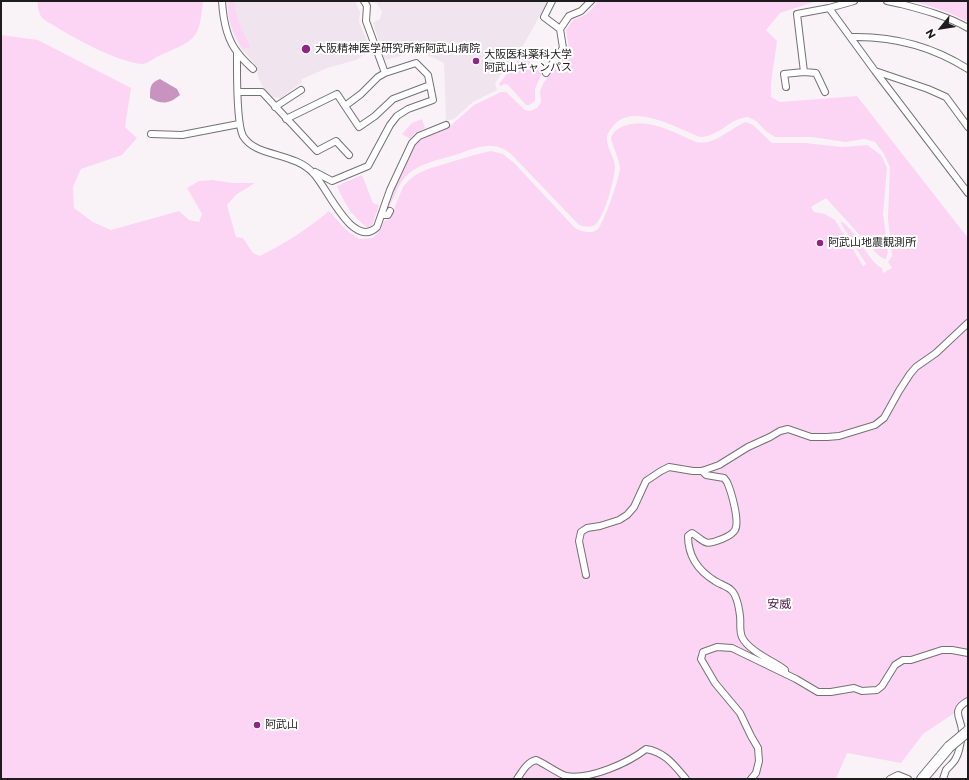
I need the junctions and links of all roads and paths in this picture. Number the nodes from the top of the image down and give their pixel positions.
1 (222, 1) edge
2 (364, 1) edge
3 (552, 1) edge
4 (591, 1) edge
5 (854, 1) edge
6 (887, 1) edge
7 (900, 2) edge
8 (829, 8) junction
9 (968, 28) edge
10 (560, 29) junction
11 (851, 37) junction
12 (237, 52) junction
13 (253, 69) dead end
14 (968, 69) edge
15 (875, 70) junction
16 (804, 72) junction
17 (385, 73) junction
18 (546, 73) dead end
19 (430, 85) junction
20 (786, 87) dead end
21 (301, 90) dead end
22 (238, 92) junction
23 (825, 92) dead end
24 (345, 106) junction
25 (275, 107) junction
26 (286, 120) junction
27 (239, 124) junction
28 (446, 125) dead end
29 (968, 127) edge
30 (151, 134) dead end
31 (349, 155) dead end
32 (310, 169) junction
33 (968, 193) edge
34 (390, 211) dead end
35 (382, 215) junction
36 (968, 323) edge
37 (702, 471) junction
38 (586, 575) dead end
39 (968, 653) edge
40 (785, 673) junction
41 (968, 701) edge
42 (968, 722) edge
43 (965, 729) edge
44 (518, 779) edge
45 (686, 779) edge
46 (751, 779) edge
47 (890, 779) edge
48 (908, 779) edge
49 (922, 779) edge
50 (943, 779) edge

1 - 12 street
2 - 17 street
3 - 10 street
4 - 10 street
5 - 8 street
6 - 7 street
7 - 9 street
8 - 11 street
8 - 16 street
10 - 18 street
11 - 14 street
11 - 15 street
12 - 13 street
12 - 22 street
15 - 29 street
15 - 33 street
16 - 20 street
16 - 23 street
17 - 19 street
17 - 24 street
19 - 24 street
19 - 32 street
21 - 25 street
22 - 25 street
22 - 27 street
24 - 26 street
25 - 26 street
26 - 31 street
27 - 30 street
27 - 32 street
28 - 35 street
32 - 35 street
34 - 35 street
36 - 37 street
37 - 38 street
37 - 40 street
39 - 40 street
40 - 46 street
41 - 43 street
42 - 43 street
43 - 49 main road, bridge
43 - 50 street
44 - 45 street
47 - 48 street

